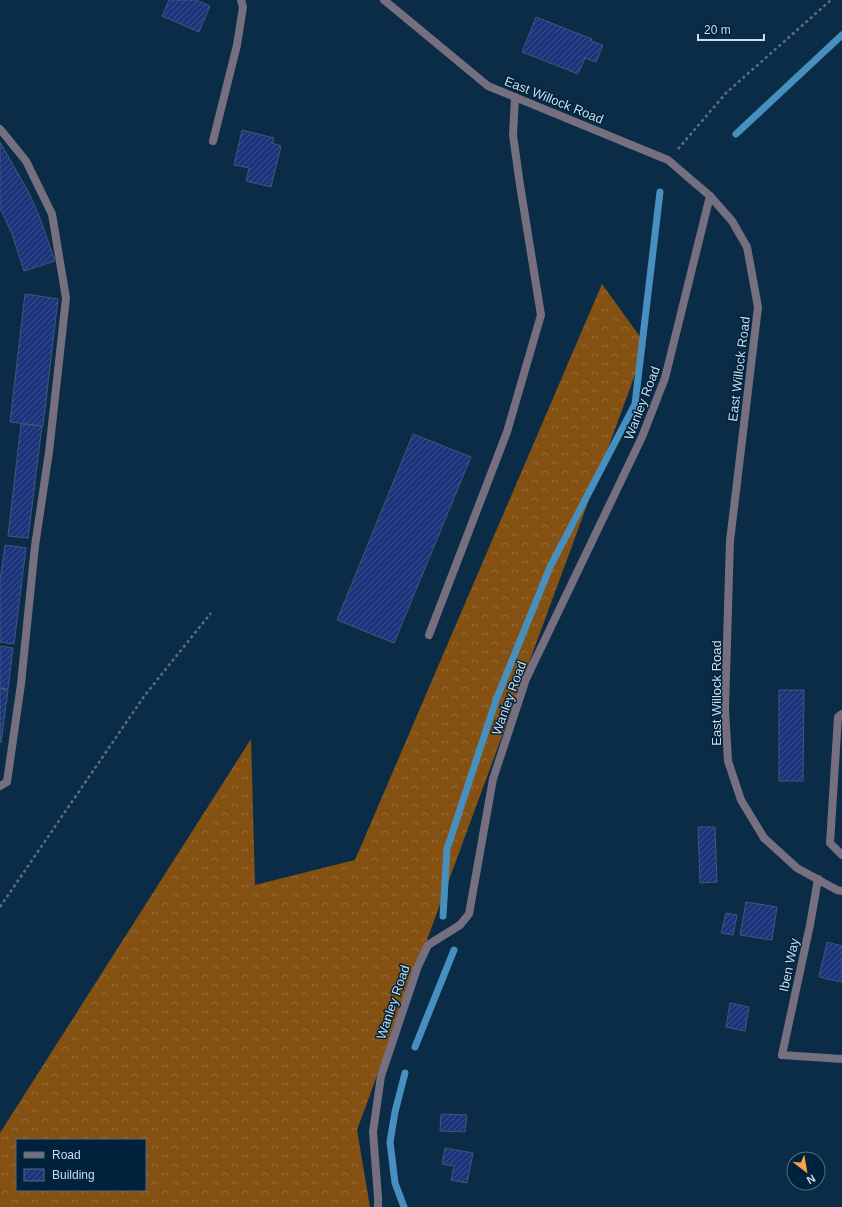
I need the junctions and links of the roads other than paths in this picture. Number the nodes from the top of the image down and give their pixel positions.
1 (241, 0) edge
2 (384, 0) edge
3 (515, 97) junction
4 (0, 129) edge
5 (213, 141) dead end
6 (710, 196) junction
7 (429, 635) dead end
8 (842, 714) edge
9 (0, 786) edge
10 (842, 855) edge
11 (818, 879) junction
12 (842, 891) edge
13 (842, 1059) edge
14 (378, 1207) edge

1 - 5 street
2 - 3 street, East Willock Road
3 - 6 street, East Willock Road
3 - 7 street
4 - 9 street
6 - 11 street, East Willock Road
6 - 14 street, Wanley Road
8 - 10 street
11 - 12 street, East Willock Road
11 - 13 street, Iben Way

